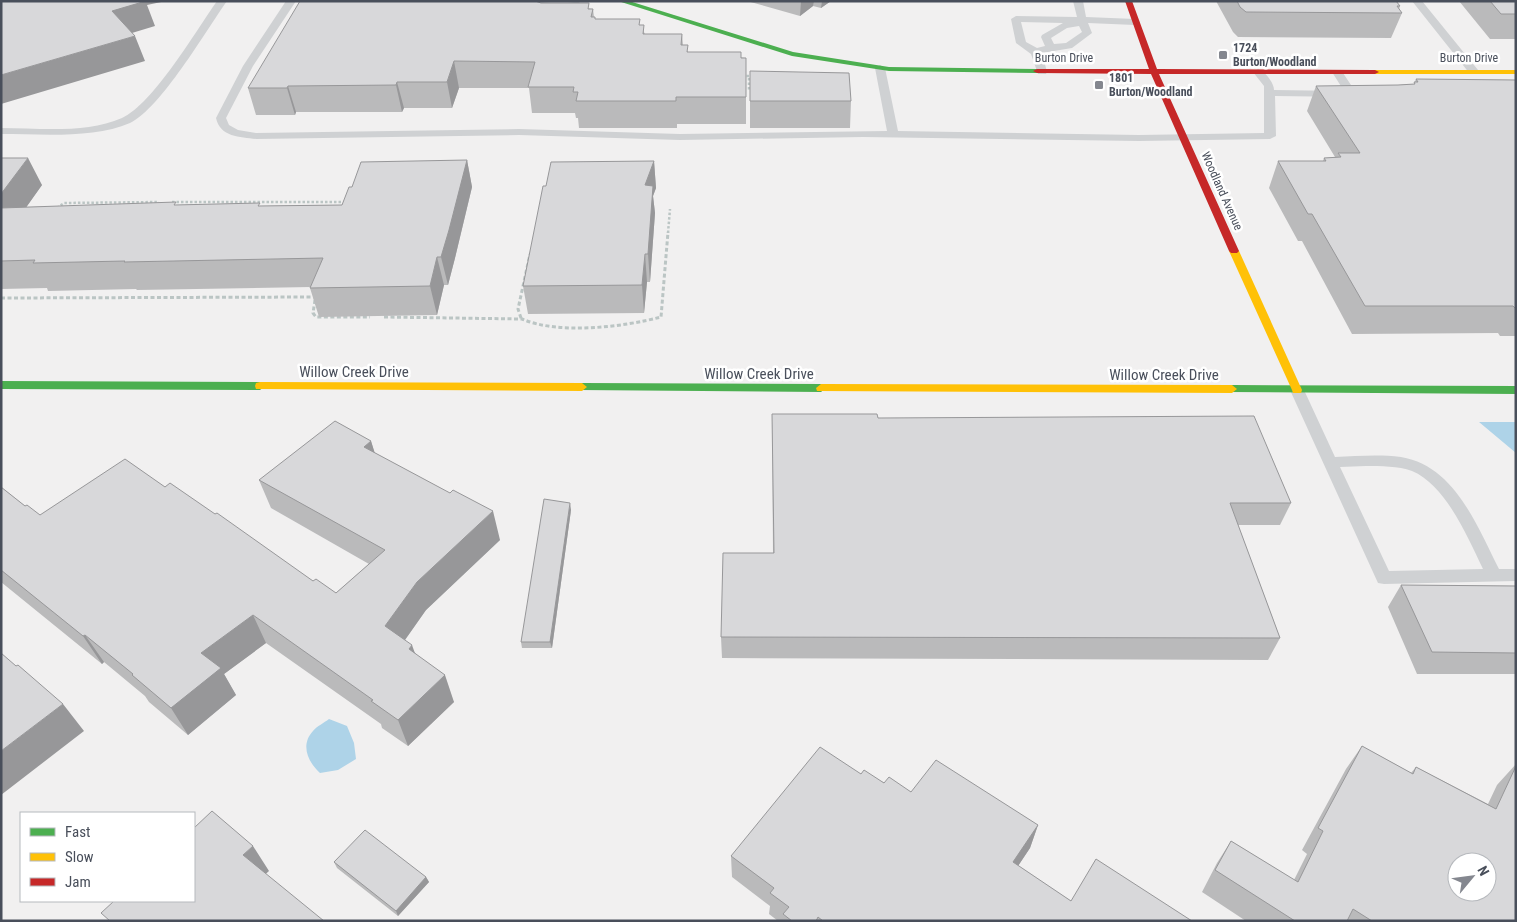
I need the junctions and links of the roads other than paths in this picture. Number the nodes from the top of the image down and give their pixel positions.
1 (222, 1) edge
2 (290, 1) edge
3 (537, 1) edge
4 (576, 1) edge
5 (1078, 1) edge
6 (1128, 1) edge
7 (1417, 1) edge
8 (624, 2) edge
9 (1135, 22) junction
10 (1082, 23) junction
11 (1051, 47) junction
12 (1036, 52) junction
13 (880, 68) junction
14 (1042, 72) junction
15 (1154, 72) junction
16 (1258, 72) junction
17 (1337, 72) junction
18 (1474, 72) junction
19 (1516, 72) edge
20 (1270, 94) junction
21 (1, 131) edge
22 (893, 134) junction
23 (1183, 137) junction
24 (1, 385) edge
25 (1297, 390) junction
26 (1516, 390) edge
27 (1330, 462) junction
28 (1494, 575) junction
29 (1516, 575) edge

1 - 21 lane
2 - 22 lane
3 - 4 lane
5 - 10 lane
6 - 9 street, Woodland Avenue
7 - 18 lane
8 - 13 street, Burton Drive
9 - 10 lane
9 - 15 street, Woodland Avenue
10 - 11 lane
10 - 11 lane
10 - 12 lane
11 - 12 lane
12 - 14 lane
13 - 14 street, Burton Drive
13 - 22 lane
14 - 15 street, Burton Drive
15 - 16 street, Burton Drive
15 - 23 street, Woodland Avenue
16 - 17 street, Burton Drive
16 - 20 lane
17 - 18 street, Burton Drive
17 - 20 lane
18 - 19 street, Burton Drive
20 - 23 lane
22 - 23 lane
23 - 25 street, Woodland Avenue
24 - 25 street, Willow Creek Drive
25 - 26 street, Willow Creek Drive
25 - 27 lane
27 - 28 lane
27 - 28 lane
28 - 29 lane

